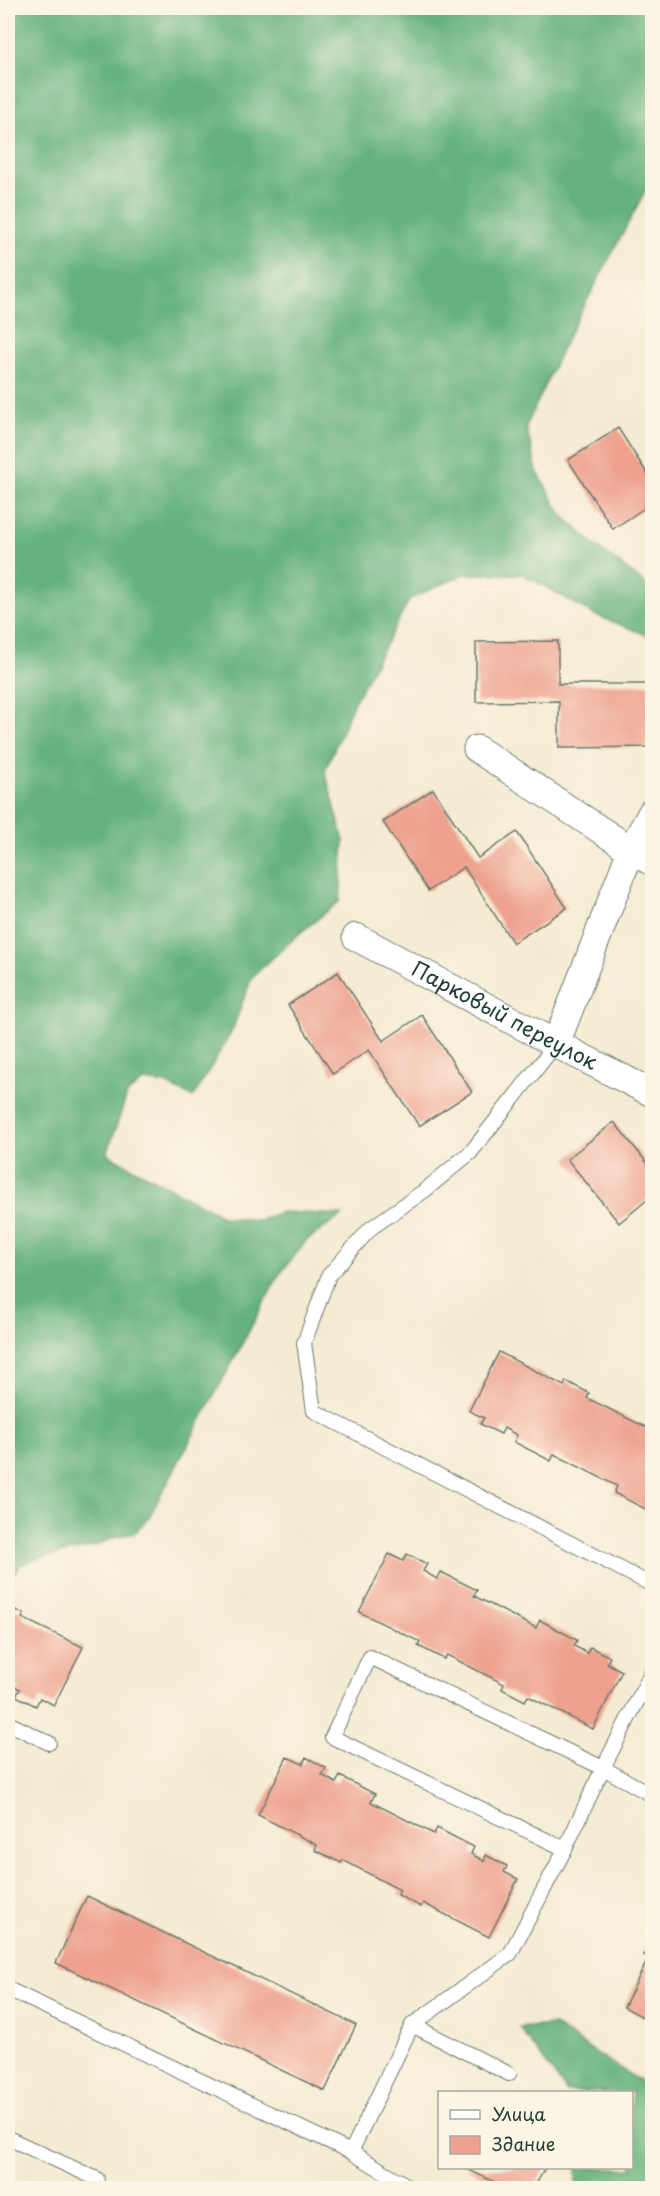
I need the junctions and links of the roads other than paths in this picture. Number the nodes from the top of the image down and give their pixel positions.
1 (477, 749) dead end
2 (652, 812) edge
3 (642, 856) edge
4 (356, 937) dead end
5 (556, 1044) junction
6 (652, 1093) edge
7 (652, 1585) edge
8 (652, 1672) edge
9 (8, 1723) edge
10 (49, 1743) dead end
11 (603, 1768) junction
12 (652, 1795) edge
13 (565, 1848) junction
14 (8, 1989) edge
15 (412, 2025) junction
16 (509, 2073) dead end
17 (8, 2138) edge
18 (351, 2152) junction
19 (97, 2179) dead end
20 (403, 2183) dead end

1 - 3 street
2 - 3 street
3 - 5 street
4 - 5 street, Парковый переулок
5 - 6 street, Парковый переулок
5 - 7 lane
8 - 11 lane
9 - 10 lane
11 - 12 lane
11 - 13 lane
11 - 13 lane
13 - 15 lane
14 - 18 lane
15 - 16 lane
15 - 18 lane
17 - 19 lane
18 - 20 lane

